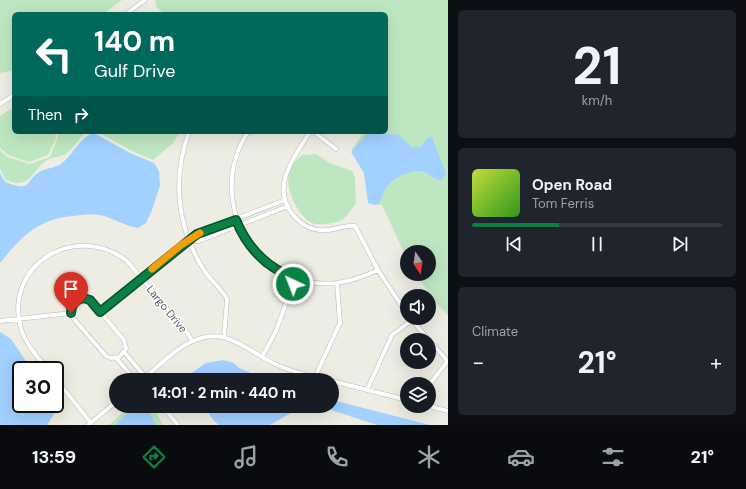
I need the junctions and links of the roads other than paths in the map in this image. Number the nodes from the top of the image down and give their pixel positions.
1 (145, 0) edge
2 (130, 12) edge
3 (12, 96) edge
4 (0, 104) edge
5 (188, 134) edge
6 (247, 134) edge
7 (309, 134) edge
8 (317, 134) edge
9 (336, 149) dead end
10 (285, 200) junction
11 (288, 206) junction
12 (236, 220) junction
13 (238, 225) junction
14 (189, 241) junction
15 (378, 270) junction
16 (142, 277) junction
17 (295, 278) junction
18 (337, 283) junction
19 (400, 303) edge
20 (100, 312) junction
21 (71, 313) junction
22 (19, 319) junction
23 (0, 321) edge
24 (404, 325) edge
25 (416, 325) edge
26 (423, 333) edge
27 (224, 337) junction
28 (192, 341) junction
29 (436, 348) edge
30 (124, 352) junction
31 (262, 357) junction
32 (116, 358) junction
33 (41, 361) edge
34 (129, 373) edge
35 (140, 373) edge
36 (152, 373) edge
37 (301, 373) edge
38 (316, 373) edge
39 (436, 377) edge
40 (339, 383) edge
41 (64, 390) edge
42 (367, 390) junction
43 (400, 398) edge
44 (109, 408) edge
45 (436, 408) edge
46 (448, 411) edge
47 (169, 413) edge
48 (89, 424) edge
49 (178, 425) edge

1 - 2 street
3 - 4 street
5 - 14 street
6 - 12 street
7 - 10 street
8 - 9 street
10 - 11 street
10 - 12 street
11 - 13 street
11 - 15 street
12 - 13 street
12 - 14 street
13 - 14 street
13 - 17 street
14 - 16 street
14 - 27 street
15 - 18 street
15 - 19 street
16 - 20 street
16 - 22 street, Largo Drive
16 - 28 street, Largo Drive
17 - 18 street
17 - 31 street
18 - 38 street
20 - 21 street
20 - 30 street
21 - 22 street
21 - 32 street
22 - 23 street
22 - 33 street, Largo Drive
24 - 42 street
25 - 26 street
27 - 28 street
27 - 31 street
28 - 36 street
29 - 39 street
30 - 32 street
30 - 35 street
31 - 37 street
32 - 34 street
40 - 42 street
41 - 48 street
42 - 43 street
44 - 48 street
45 - 46 street
47 - 49 street

